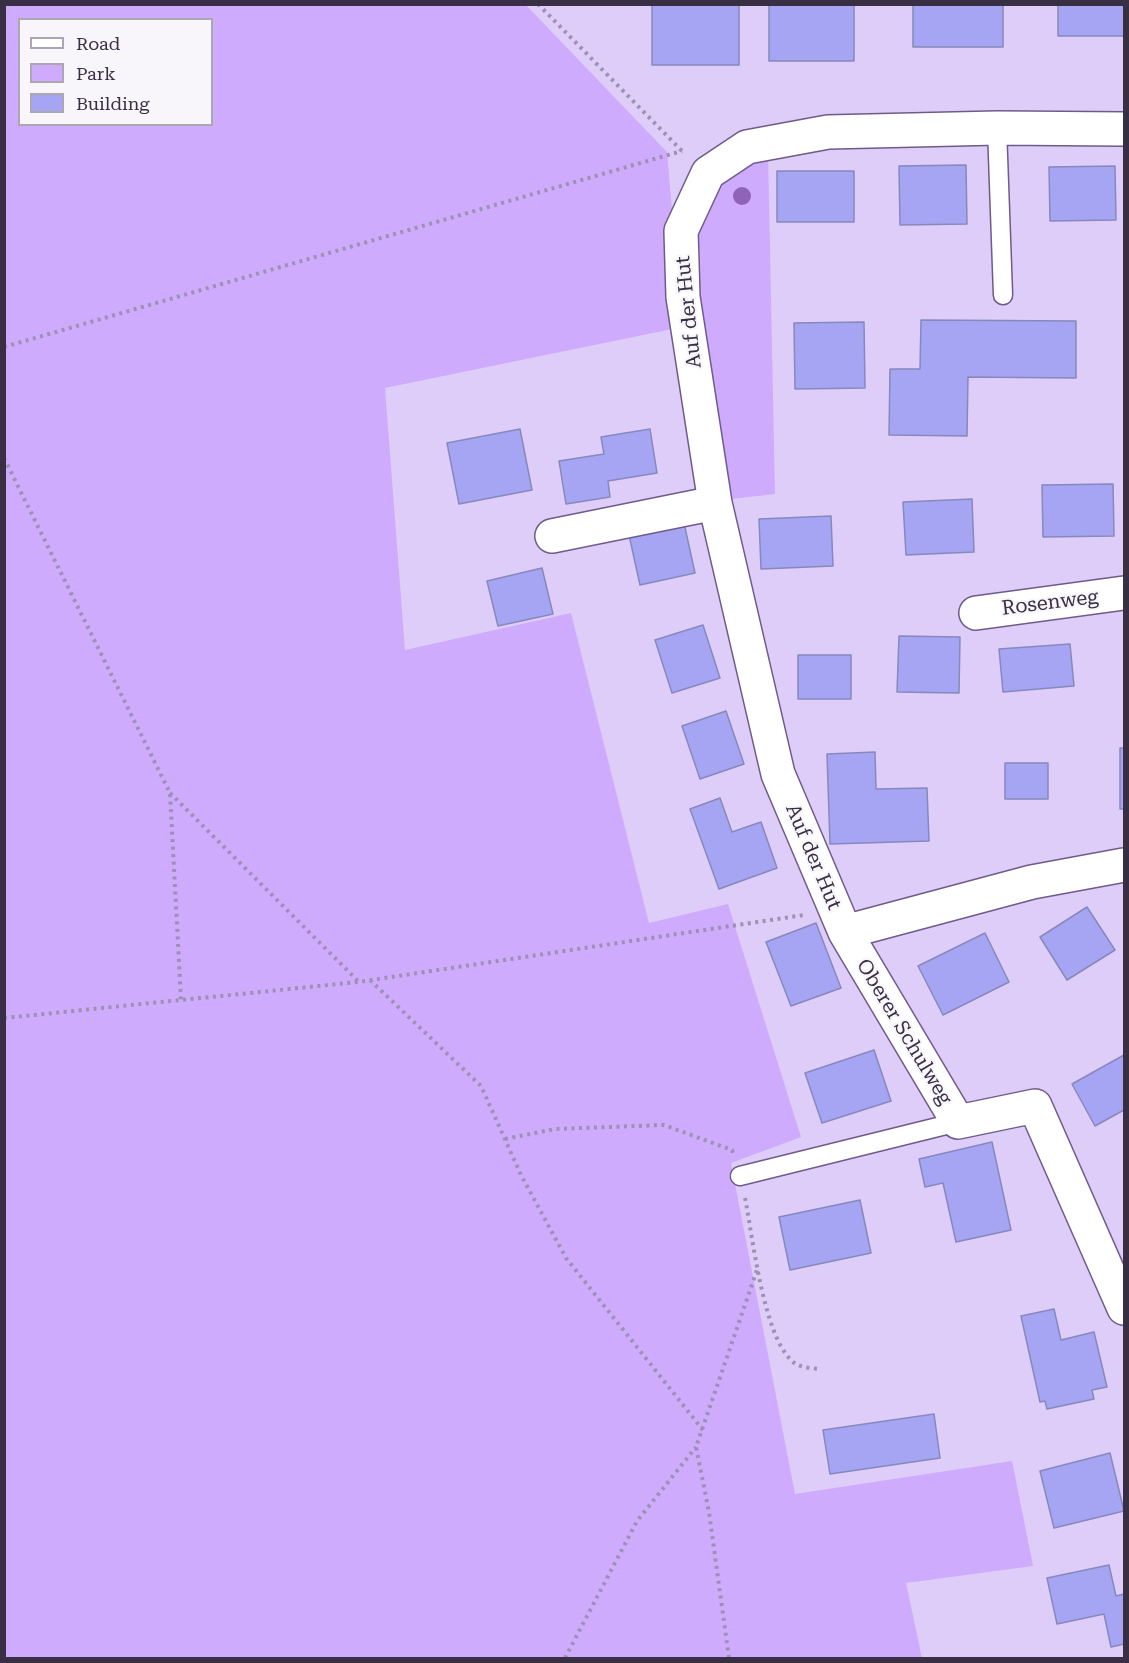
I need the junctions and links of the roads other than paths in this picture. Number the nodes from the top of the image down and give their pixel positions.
1 (997, 128) junction
2 (1125, 129) edge
3 (1003, 295) dead end
4 (715, 503) junction
5 (552, 536) dead end
6 (1125, 593) edge
7 (976, 613) dead end
8 (1125, 865) edge
9 (845, 932) junction
10 (958, 1122) junction
11 (740, 1176) road end
12 (1125, 1308) edge

1 - 2 street
1 - 3 lane
1 - 4 street, Auf der Hut
4 - 5 street
4 - 9 street, Auf der Hut
6 - 7 street, Rosenweg
8 - 9 street, Auf der Hut
9 - 10 street, Oberer Schulweg
10 - 11 lane
10 - 12 street, Oberer Schulweg

